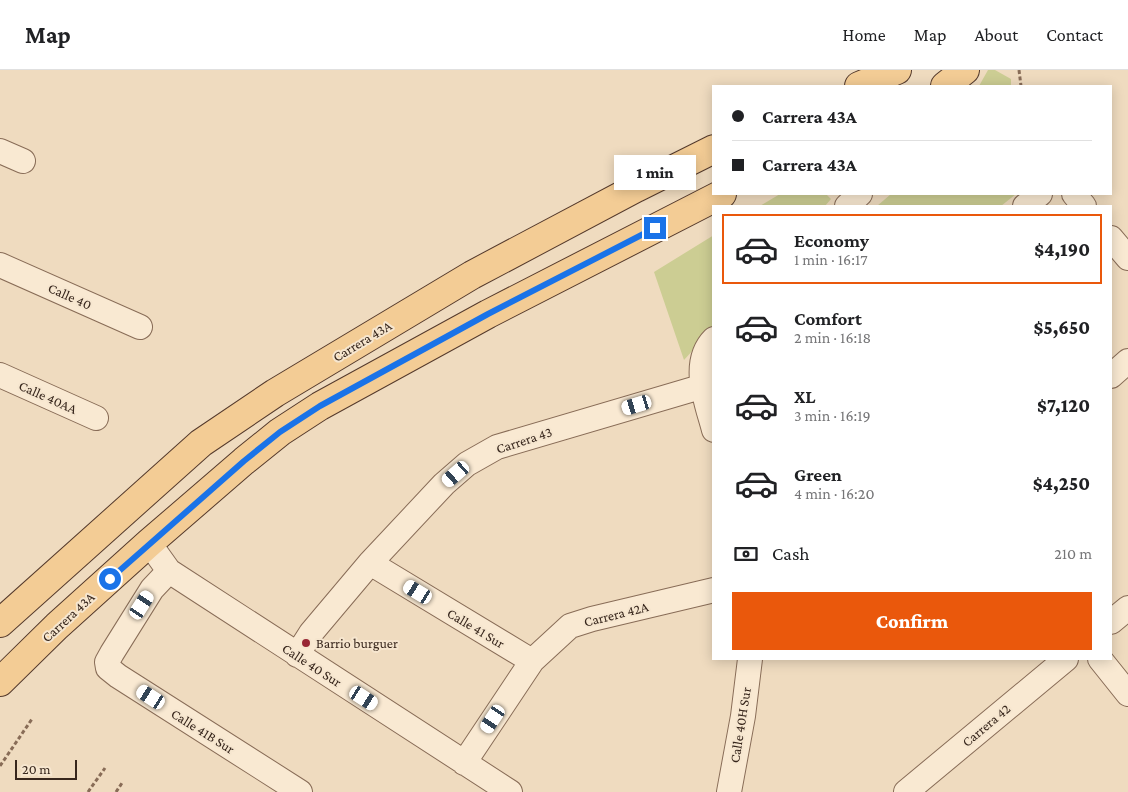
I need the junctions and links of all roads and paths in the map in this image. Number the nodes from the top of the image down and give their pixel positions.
1 (897, 70) edge
2 (965, 70) edge
3 (1019, 70) edge
4 (861, 85) edge
5 (946, 85) edge
6 (958, 85) edge
7 (1021, 85) edge
8 (712, 150) edge
9 (0, 151) edge
10 (23, 161) dead end
11 (720, 195) edge
12 (859, 195) edge
13 (1039, 195) edge
14 (1075, 195) edge
15 (848, 205) edge
16 (1026, 205) edge
17 (1083, 205) edge
18 (1112, 239) edge
19 (1128, 258) edge
20 (0, 265) edge
21 (140, 327) dead end
22 (712, 341) edge
23 (1128, 361) edge
24 (0, 375) edge
25 (1112, 375) edge
26 (708, 386) edge
27 (712, 415) edge
28 (96, 418) dead end
29 (148, 543) junction
30 (370, 563) junction
31 (169, 571) junction
32 (712, 590) edge
33 (1128, 608) edge
34 (1112, 621) edge
35 (0, 623) edge
36 (296, 655) junction
37 (750, 660) edge
38 (1065, 660) edge
39 (1101, 660) edge
40 (532, 661) junction
41 (0, 682) edge
42 (1128, 694) edge
43 (32, 718) dead end
44 (464, 763) junction
45 (0, 766) edge
46 (105, 768) dead end
47 (122, 783) dead end
48 (88, 792) edge
49 (116, 792) edge
50 (300, 792) edge
51 (510, 792) edge
52 (729, 792) edge
53 (906, 792) edge

1 - 4 main road
2 - 5 main road
2 - 6 street
3 - 7 path
8 - 35 main road, Carrera 43A
9 - 10 street
11 - 29 main road, Carrera 43A
12 - 15 street
13 - 16 street
14 - 17 street
18 - 19 street
20 - 21 street, Calle 40
22 - 26 street
23 - 25 street
24 - 28 street, Calle 40AA
26 - 27 street
26 - 30 street, Carrera 43
29 - 31 street, Calle 40 Sur
29 - 41 main road, Carrera 43A
30 - 36 street, Carrera 43
30 - 40 street, Calle 41 Sur
31 - 36 street, Calle 40 Sur
31 - 50 street, Calle 41B Sur
32 - 40 street, Carrera 42A
33 - 34 street
36 - 44 street, Calle 40 Sur
37 - 52 street, Calle 40H Sur
38 - 53 street, Carrera 42
39 - 42 street
40 - 44 street, Carrera 42A
43 - 45 path
44 - 51 street, Calle 40 Sur
46 - 48 path
47 - 49 path

